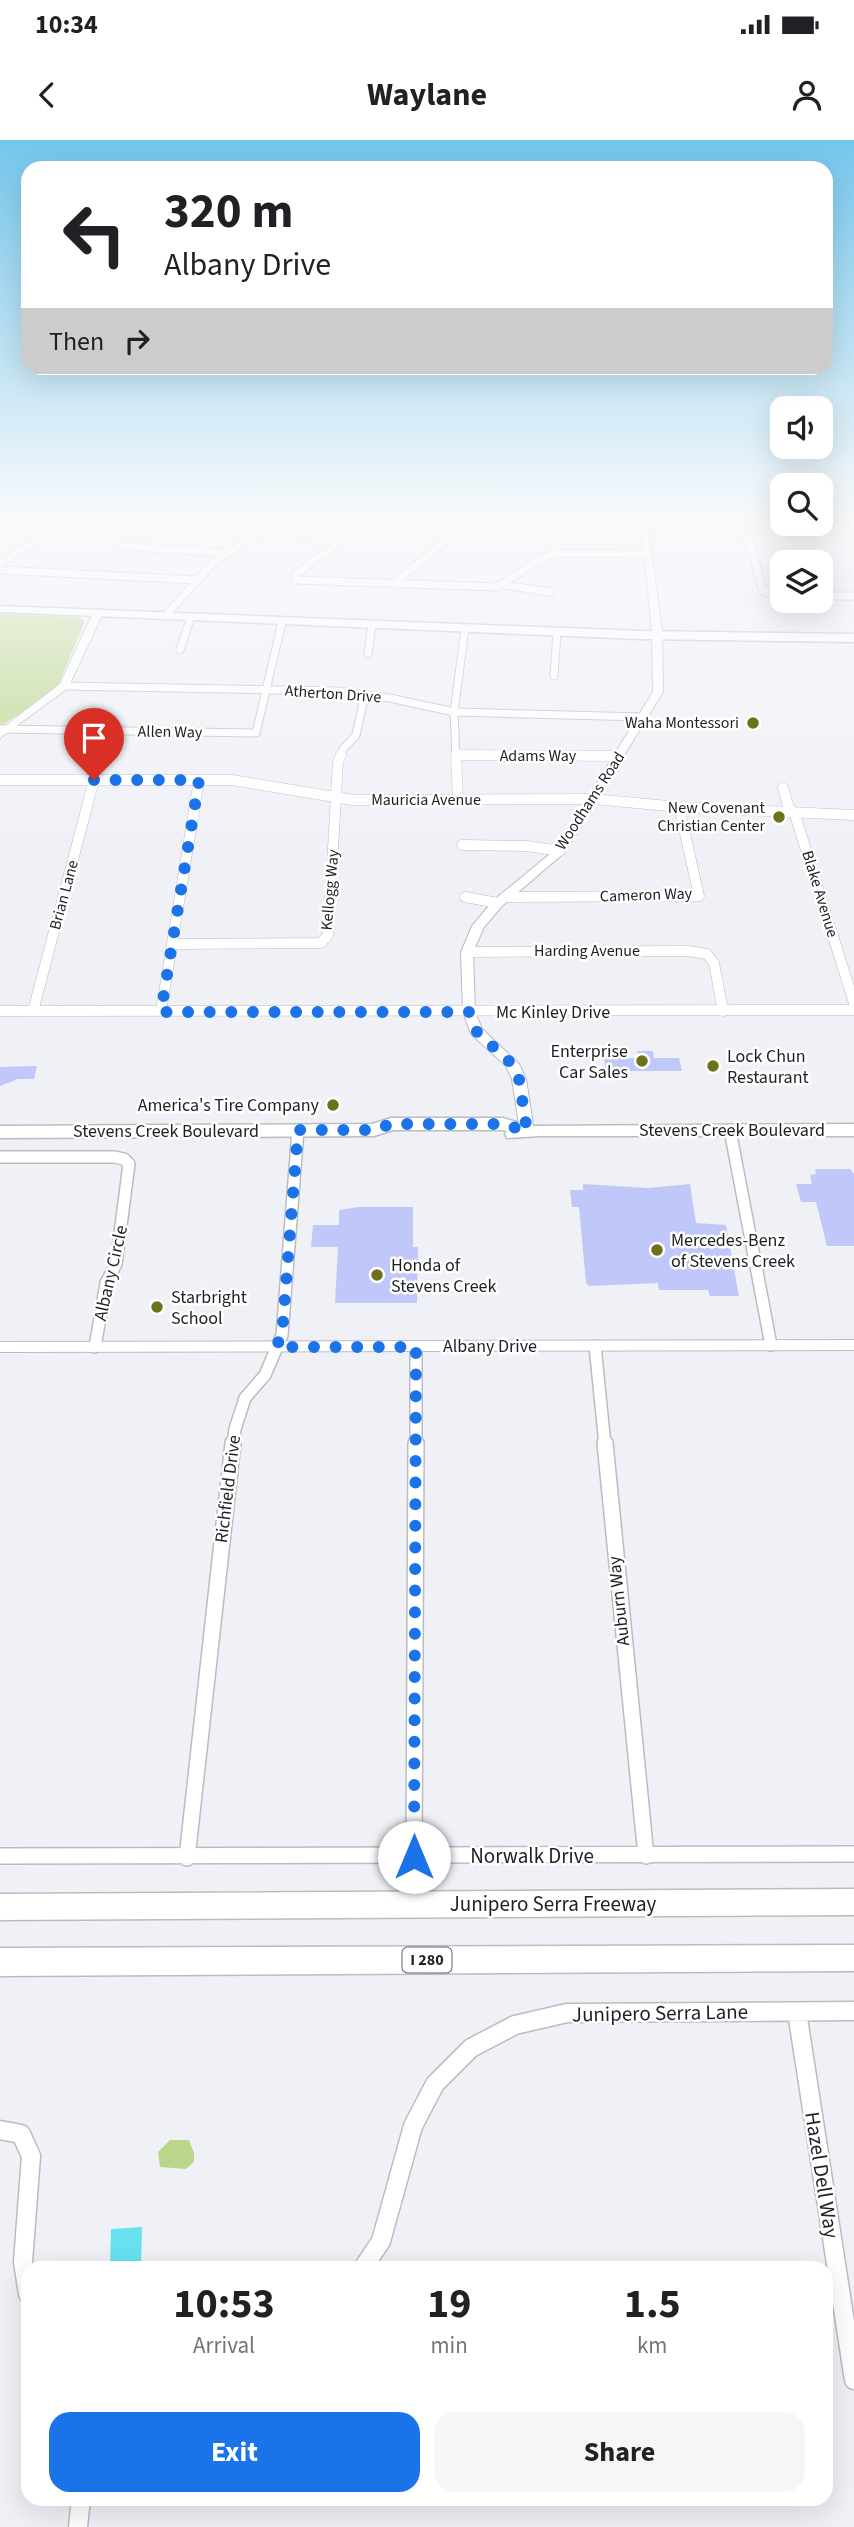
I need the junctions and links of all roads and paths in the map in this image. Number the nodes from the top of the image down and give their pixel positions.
1 (93, 623) edge
2 (189, 623) edge
3 (281, 623) edge
4 (336, 623) edge
5 (656, 623) edge
6 (372, 625) junction
7 (465, 629) junction
8 (557, 632) junction
9 (658, 636) junction
10 (854, 638) edge
11 (180, 650) dead end
12 (368, 654) dead end
13 (555, 676) dead end
14 (64, 686) junction
15 (267, 689) junction
16 (365, 694) junction
17 (454, 712) junction
18 (643, 717) junction
19 (2, 731) edge
20 (458, 755) junction
21 (619, 756) junction
22 (0, 780) edge
23 (94, 780) junction
24 (199, 780) junction
25 (783, 788) dead end
26 (336, 797) junction
27 (458, 799) junction
28 (593, 799) junction
29 (679, 807) junction
30 (794, 811) junction
31 (854, 816) edge
32 (462, 845) dead end
33 (560, 851) junction
34 (465, 897) dead end
35 (502, 900) junction
36 (173, 944) junction
37 (467, 952) junction
38 (854, 1003) edge
39 (854, 1010) edge
40 (0, 1011) edge
41 (33, 1011) junction
42 (723, 1011) junction
43 (161, 1012) junction
44 (469, 1012) junction
45 (298, 1130) junction
46 (730, 1130) junction
47 (854, 1130) edge
48 (527, 1131) junction
49 (0, 1132) edge
50 (0, 1157) edge
51 (771, 1345) junction
52 (854, 1345) edge
53 (594, 1346) junction
54 (95, 1347) junction
55 (276, 1347) junction
56 (416, 1347) junction
57 (0, 1348) edge
58 (854, 1854) edge
59 (0, 1856) edge
60 (646, 1856) junction
61 (414, 1857) junction
62 (187, 1858) junction
63 (854, 1902) edge
64 (0, 1907) edge
65 (854, 1958) edge
66 (0, 1962) edge
67 (854, 2011) edge
68 (797, 2012) junction
69 (0, 2130) edge
70 (23, 2261) edge
71 (368, 2261) edge
72 (854, 2380) edge
73 (81, 2506) edge
74 (78, 2527) edge

1 - 14 street
2 - 11 street
3 - 15 street
4 - 6 main road
5 - 9 street, Woodhams Road
6 - 7 main road
6 - 12 street
7 - 8 main road
7 - 17 street
8 - 9 main road
8 - 13 street
9 - 10 main road
9 - 18 street, Woodhams Road
14 - 15 street, Atherton Drive
14 - 19 street
15 - 16 street, Atherton Drive
15 - 19 street, Allen Way
16 - 17 street, Atherton Drive
16 - 26 street, Kellogg Way
17 - 18 street, Atherton Drive
17 - 20 street
18 - 21 street, Woodhams Road
20 - 21 street, Adams Way
20 - 27 street
21 - 28 street, Woodhams Road
22 - 23 street, Mauricia Avenue
23 - 24 street, Mauricia Avenue
23 - 41 street, Brian Lane
24 - 26 street, Mauricia Avenue
24 - 36 street
25 - 30 street, Blake Avenue
26 - 27 street, Mauricia Avenue
26 - 36 street, Kellogg Way
27 - 28 street, Mauricia Avenue
28 - 29 street, Mauricia Avenue
28 - 33 street, Woodhams Road
29 - 30 street, Mauricia Avenue
29 - 35 street, Cameron Way
30 - 31 street, Mauricia Avenue
30 - 38 street, Blake Avenue
32 - 33 street
33 - 35 street, Woodhams Road
34 - 35 street
35 - 37 street, Woodhams Road
36 - 43 street
37 - 42 street, Harding Avenue
37 - 44 street, Woodhams Road
39 - 42 street, Mc Kinley Drive
40 - 41 street, Mc Kinley Drive
41 - 43 street, Mc Kinley Drive
42 - 44 street, Mc Kinley Drive
43 - 44 street, Mc Kinley Drive
44 - 48 street, Woodhams Road
45 - 48 main road, Stevens Creek Boulevard
45 - 49 main road, Stevens Creek Boulevard
45 - 55 street, Richfield Drive
46 - 47 main road, Stevens Creek Boulevard
46 - 48 main road, Stevens Creek Boulevard
46 - 51 street
50 - 54 street, Albany Circle
51 - 52 street, Albany Drive
51 - 53 street, Albany Drive
53 - 56 street, Albany Drive
53 - 60 street, Auburn Way
54 - 55 street, Albany Drive
54 - 57 street, Albany Drive
55 - 56 street, Albany Drive
55 - 62 street, Richfield Drive
56 - 61 street
58 - 60 street, Norwalk Drive
59 - 62 street, Norwalk Drive
60 - 61 street, Norwalk Drive
61 - 62 street, Norwalk Drive
63 - 64 highway, Junipero Serra Freeway
65 - 66 highway, I 280
67 - 68 street, Junipero Serra Lane
68 - 71 street, Junipero Serra Lane
68 - 72 street, Hazel Dell Way
69 - 70 street
73 - 74 street

